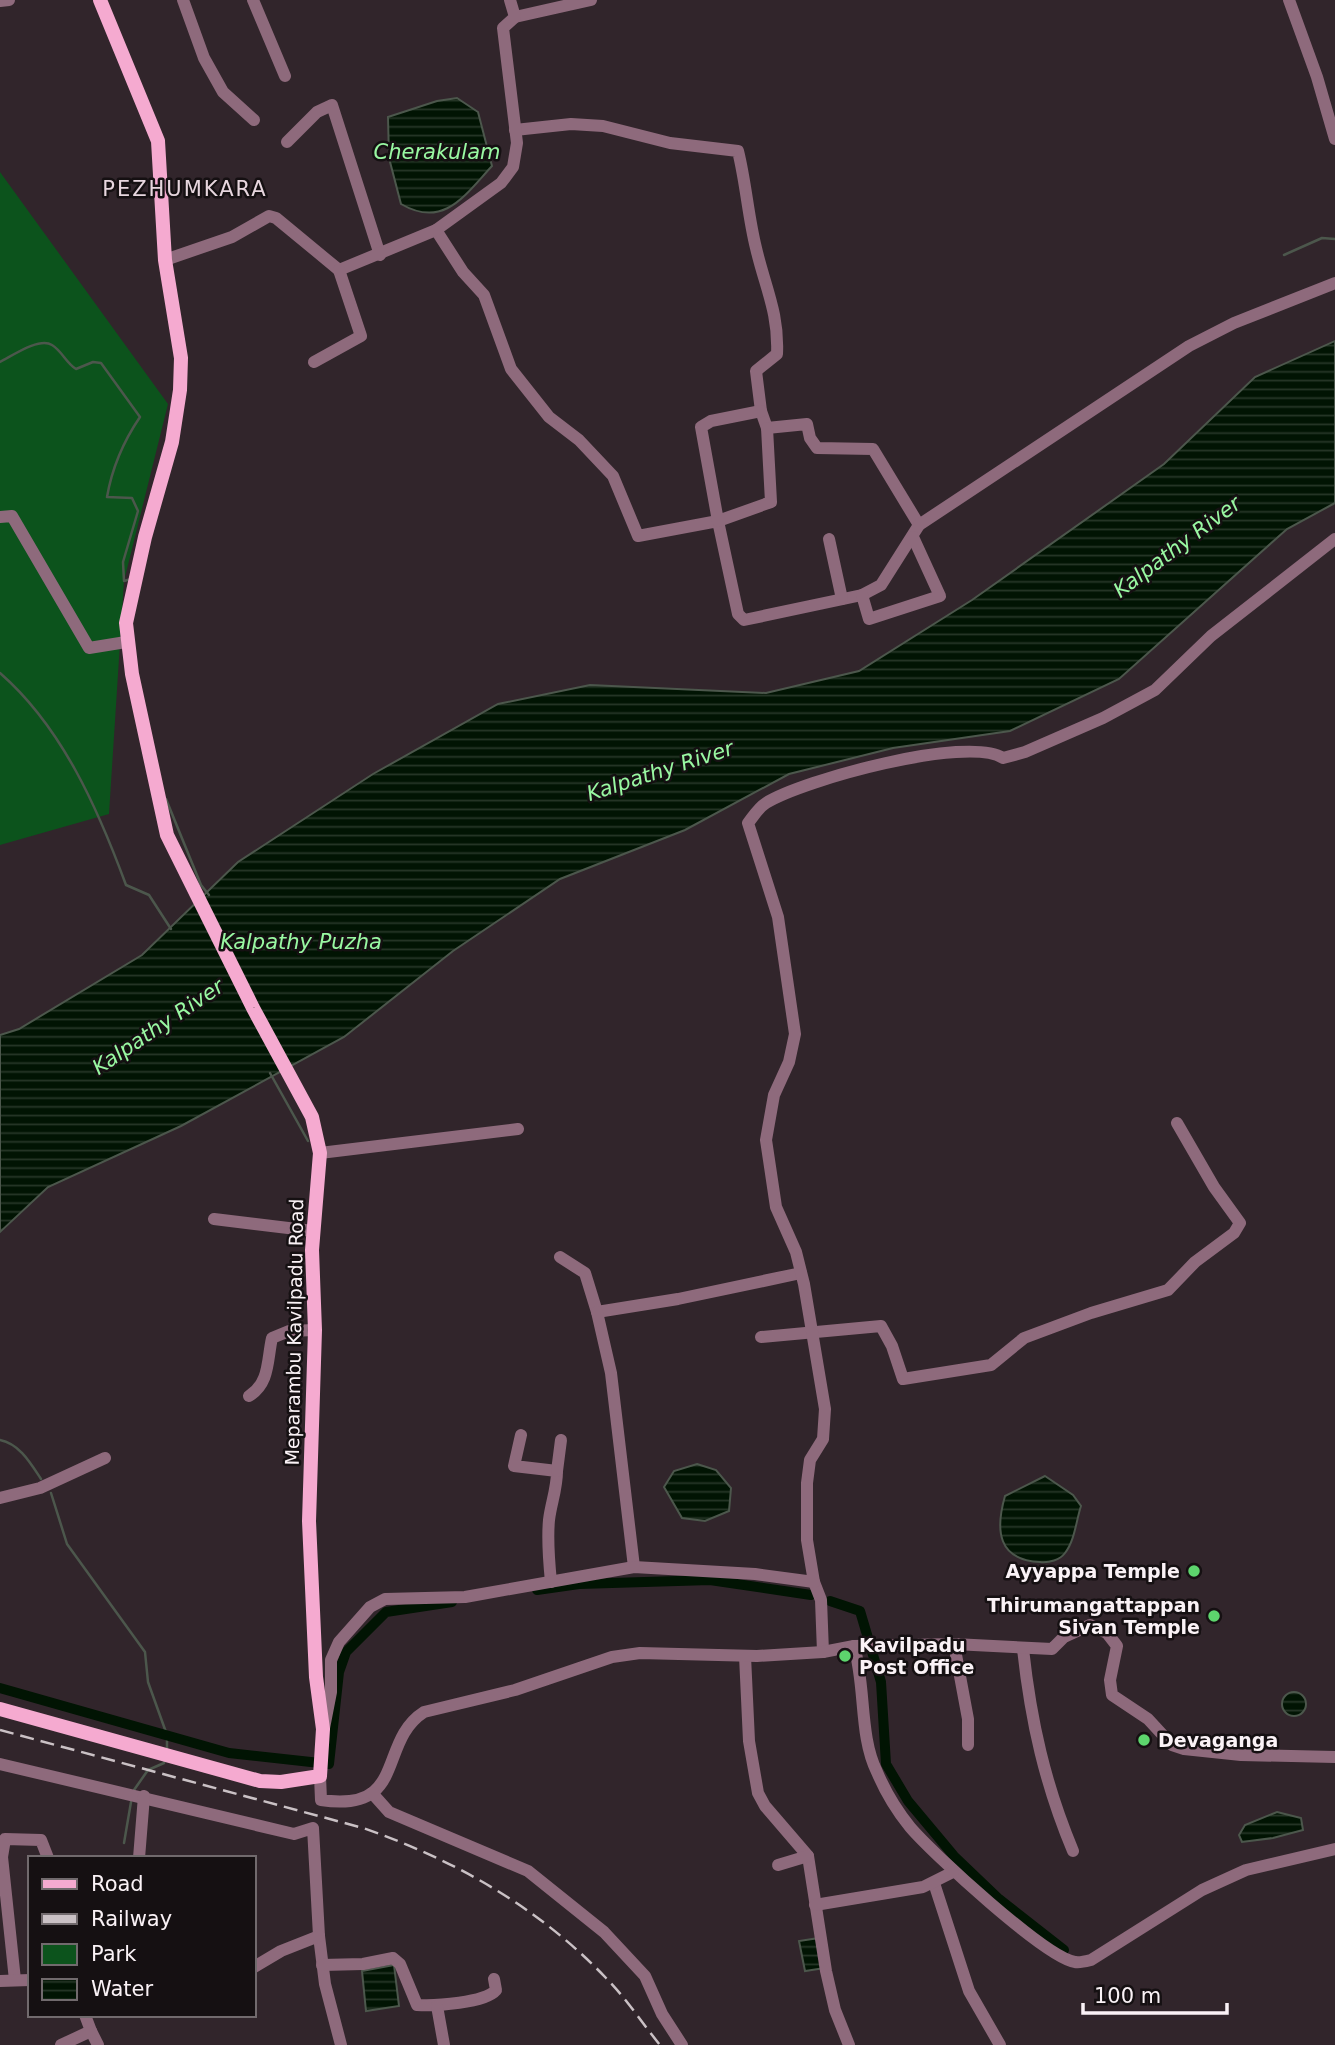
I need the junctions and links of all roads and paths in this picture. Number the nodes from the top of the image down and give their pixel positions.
1 (9, 0) edge
2 (100, 0) edge
3 (183, 0) edge
4 (253, 0) edge
5 (510, 0) edge
6 (591, 0) edge
7 (1289, 0) edge
8 (0, 1) edge
9 (515, 17) junction
10 (285, 76) dead end
11 (254, 120) dead end
12 (515, 130) junction
13 (1335, 139) edge
14 (287, 142) dead end
15 (436, 230) junction
16 (380, 255) junction
17 (165, 261) junction
18 (339, 270) junction
19 (1335, 283) edge
20 (314, 362) dead end
21 (761, 411) junction
22 (766, 428) junction
23 (0, 517) edge
24 (718, 521) junction
25 (919, 525) junction
26 (913, 537) junction
27 (829, 539) dead end
28 (1335, 539) edge
29 (862, 595) junction
30 (842, 599) junction
31 (126, 642) junction
32 (1177, 1123) dead end
33 (518, 1129) dead end
34 (320, 1153) junction
35 (215, 1219) dead end
36 (313, 1231) junction
37 (560, 1257) dead end
38 (801, 1272) junction
39 (597, 1312) junction
40 (315, 1330) junction
41 (813, 1330) junction
42 (761, 1337) dead end
43 (249, 1396) dead end
44 (521, 1435) dead end
45 (561, 1440) dead end
46 (105, 1458) dead end
47 (557, 1471) junction
48 (0, 1497) edge
49 (634, 1567) junction
50 (551, 1582) junction
51 (814, 1582) junction
52 (954, 1644) junction
53 (854, 1646) junction
54 (1023, 1649) junction
55 (823, 1652) junction
56 (745, 1656) junction
57 (0, 1709) edge
58 (323, 1729) junction
59 (968, 1745) dead end
60 (1335, 1757) edge
61 (0, 1764) edge
62 (320, 1776) junction
63 (372, 1793) junction
64 (144, 1796) junction
65 (1335, 1849) edge
66 (1073, 1852) dead end
67 (47, 1856) edge
68 (139, 1856) edge
69 (808, 1856) junction
70 (778, 1865) dead end
71 (953, 1872) junction
72 (934, 1883) junction
73 (2, 1885) edge
74 (815, 1905) junction
75 (318, 1936) junction
76 (256, 1965) edge
77 (322, 1965) junction
78 (494, 1979) dead end
79 (15, 1980) junction
80 (28, 1980) edge
81 (0, 1981) edge
82 (437, 2006) junction
83 (86, 2017) edge
84 (91, 2031) junction
85 (61, 2045) edge
86 (98, 2045) edge
87 (341, 2045) edge
88 (444, 2045) edge
89 (682, 2045) edge
90 (849, 2045) edge
91 (1000, 2045) edge

1 - 8 street
2 - 17 main road, Meparambu Kavilpadu Road
3 - 11 street
4 - 10 street
5 - 9 street
6 - 9 street
7 - 13 street
9 - 12 street
12 - 15 street
12 - 21 street
14 - 16 street
15 - 16 street
15 - 24 street
16 - 18 street
17 - 18 street
17 - 31 main road, Meparambu Kavilpadu Road
18 - 20 street
19 - 25 street
21 - 22 street
21 - 24 street
22 - 24 street
22 - 25 street
23 - 31 street
24 - 30 street
25 - 26 street
26 - 29 street
26 - 29 street
27 - 30 street
28 - 38 street
29 - 30 street
31 - 34 main road, Meparambu Kavilpadu Road
32 - 41 street
33 - 34 street
34 - 36 main road, Meparambu Kavilpadu Road
35 - 36 street
36 - 40 main road, Meparambu Kavilpadu Road
37 - 39 street
38 - 39 street
38 - 41 street
39 - 49 street
40 - 43 street
40 - 58 main road, Meparambu Kavilpadu Road
41 - 42 street
41 - 51 street
44 - 47 street
45 - 47 street
46 - 48 street
47 - 50 street
49 - 50 street
49 - 51 street
50 - 58 street
51 - 55 street
52 - 53 street
52 - 54 street
52 - 59 street
53 - 55 street
53 - 71 street
54 - 60 street
54 - 66 street
55 - 56 street
56 - 63 street
56 - 69 street
57 - 62 main road
58 - 62 main road, Meparambu Kavilpadu Road
61 - 64 street
62 - 63 street, Meparambu Kavilpadu Road
63 - 89 street
64 - 68 street
64 - 75 street
65 - 71 street
67 - 73 street
69 - 70 street
69 - 74 street
71 - 72 street
72 - 74 street
72 - 91 street
73 - 79 street
74 - 90 street
75 - 76 street
75 - 77 street
77 - 82 street
77 - 87 street
78 - 82 street
79 - 80 street
79 - 81 street
82 - 88 street
83 - 84 street
84 - 85 street
84 - 86 street

